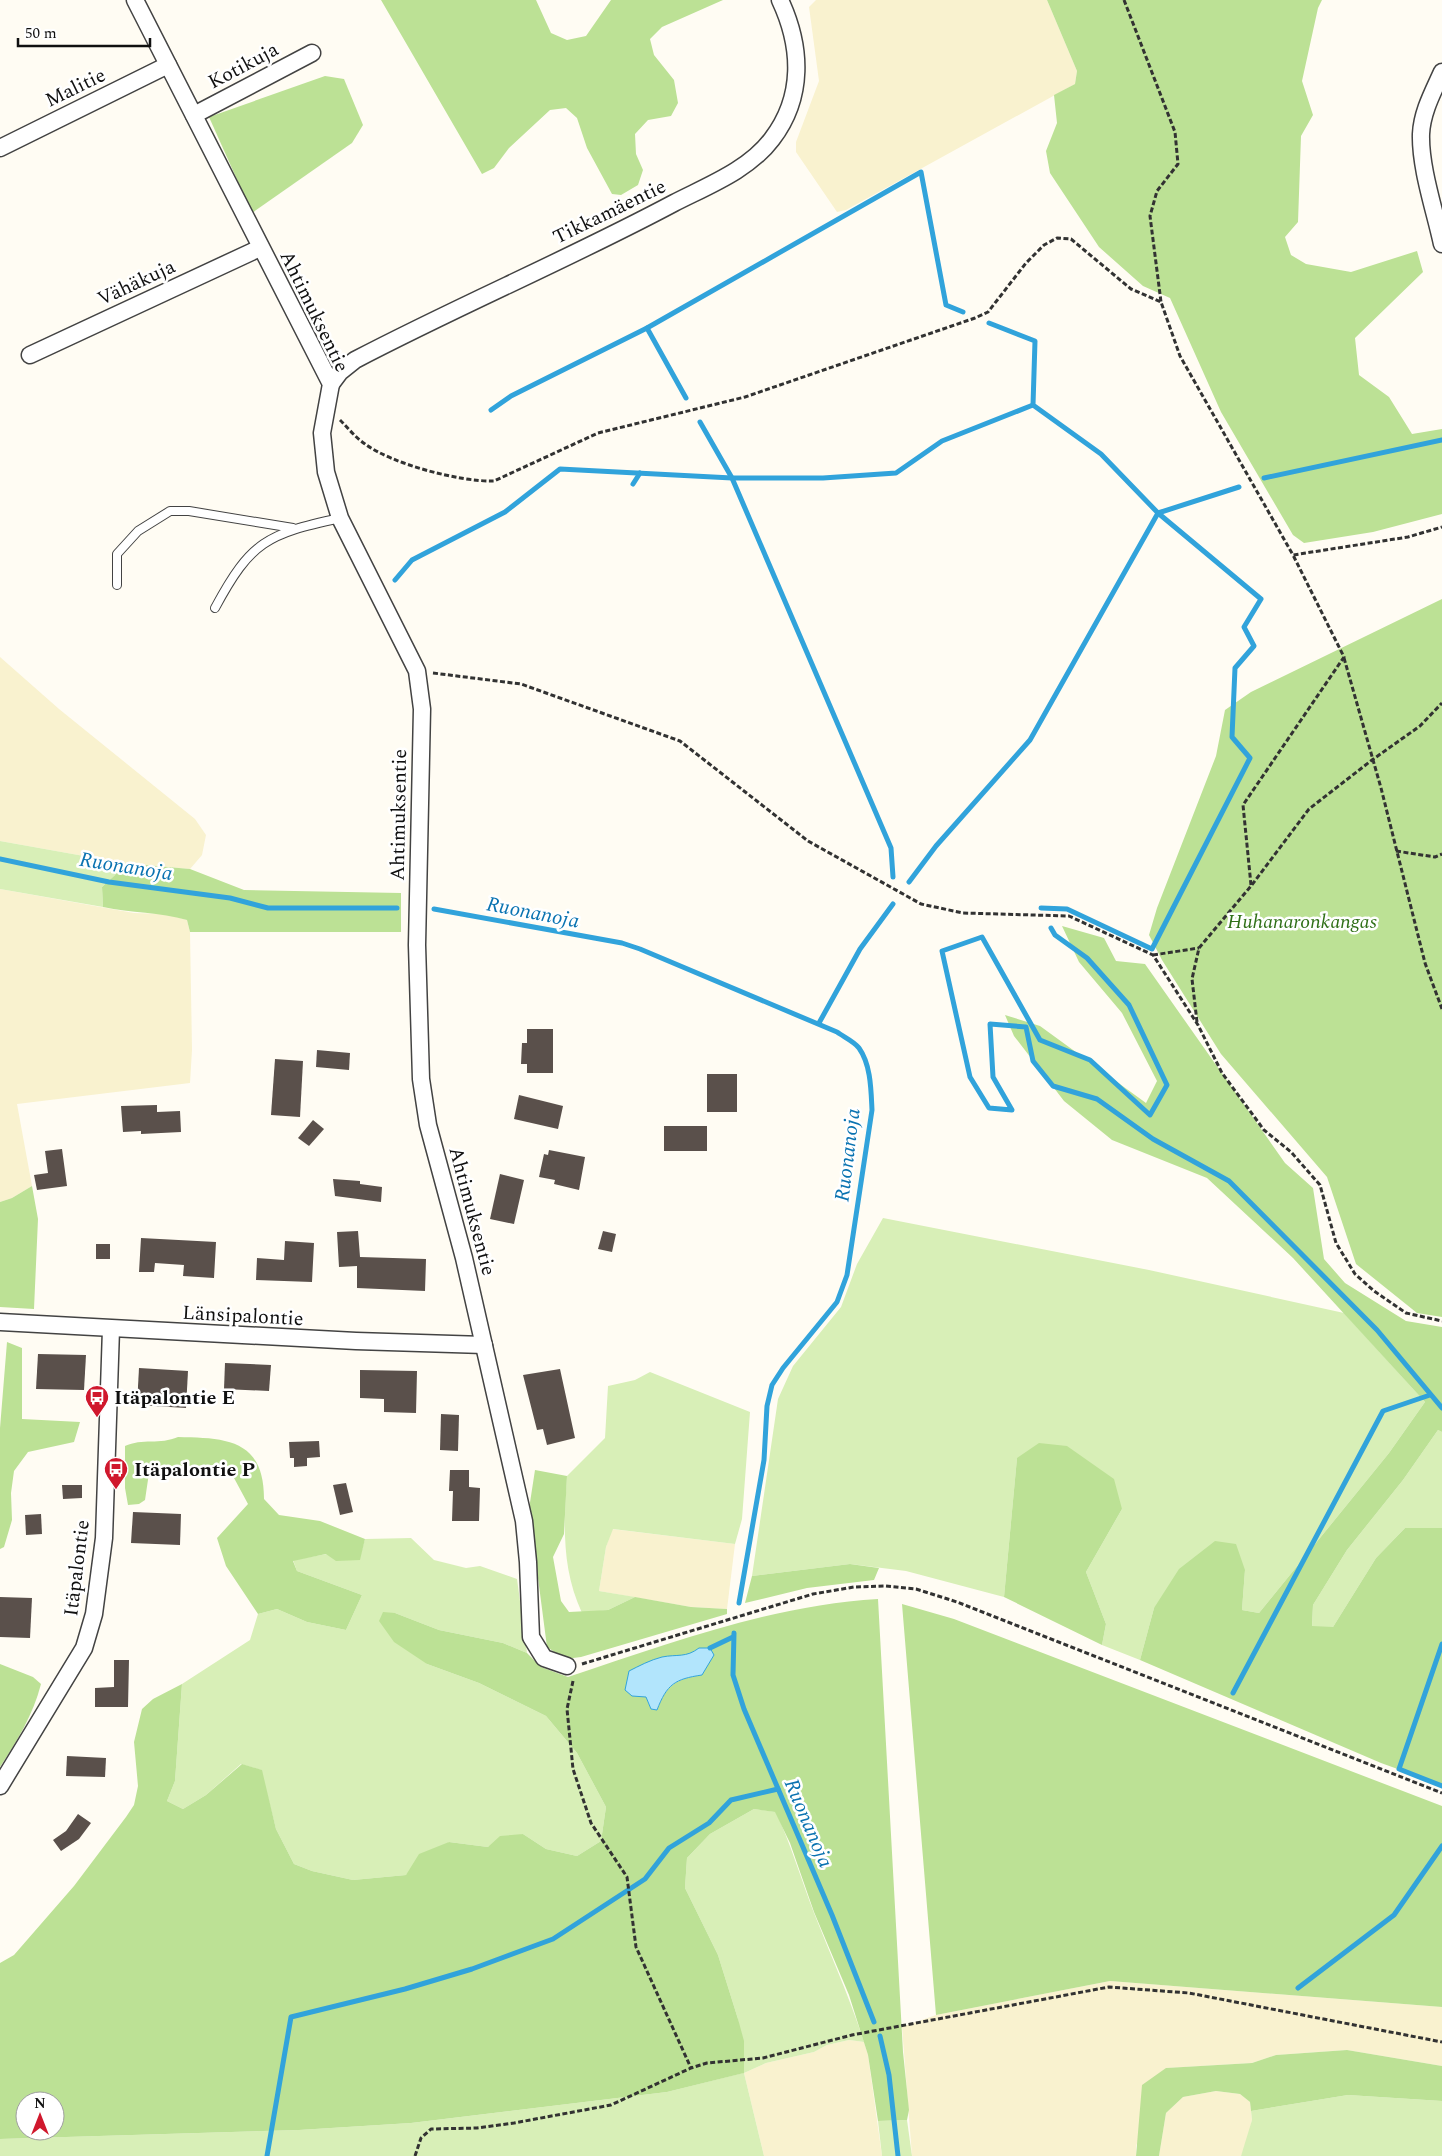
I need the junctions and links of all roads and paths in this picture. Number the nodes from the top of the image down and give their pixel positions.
1 (135, 0) edge
2 (780, 0) edge
3 (1124, 0) edge
4 (312, 53) dead end
5 (168, 65) junction
6 (1442, 72) edge
7 (194, 115) junction
8 (0, 148) edge
9 (1442, 244) edge
10 (260, 248) junction
11 (1161, 302) junction
12 (30, 355) dead end
13 (331, 384) junction
14 (326, 407) junction
15 (340, 518) junction
16 (293, 528) junction
17 (1442, 528) edge
18 (1293, 555) junction
19 (116, 585) dead end
20 (215, 608) dead end
21 (1344, 657) junction
22 (417, 671) junction
23 (1442, 703) edge
24 (1372, 760) junction
25 (1396, 851) junction
26 (1442, 854) edge
27 (1251, 886) junction
28 (1199, 948) junction
29 (1153, 955) junction
30 (1442, 1009) edge
31 (1198, 1025) junction
32 (1442, 1321) edge
33 (0, 1322) edge
34 (111, 1329) junction
35 (484, 1345) junction
36 (572, 1665) junction
37 (0, 1786) edge
38 (1442, 1793) edge
39 (1442, 2042) edge
40 (691, 2068) junction
41 (415, 2156) edge

1 - 5 street, Ahtimuksentie
2 - 13 street, Tikkamäentie
3 - 11 path
4 - 7 street, Kotikuja
5 - 7 street, Ahtimuksentie
5 - 8 street, Malitie
6 - 9 street
7 - 10 street, Ahtimuksentie
10 - 12 street, Vähäkuja
10 - 13 street, Ahtimuksentie
11 - 14 path
11 - 18 path
13 - 14 street, Ahtimuksentie
14 - 15 street, Ahtimuksentie
15 - 16 lane
15 - 22 street, Ahtimuksentie
16 - 19 lane
16 - 20 lane
17 - 18 path
18 - 21 path
21 - 24 path
21 - 27 path
22 - 29 path
22 - 35 street, Ahtimuksentie
23 - 24 path
24 - 25 path
24 - 27 path
25 - 26 path
25 - 30 path
27 - 28 path
28 - 29 path
28 - 31 path
29 - 31 path
31 - 32 path
33 - 34 street, Länsipalontie
34 - 35 street, Länsipalontie
34 - 37 street, Itäpalontie
35 - 36 street, Ahtimuksentie
36 - 38 path
36 - 40 path
39 - 40 path
40 - 41 path

